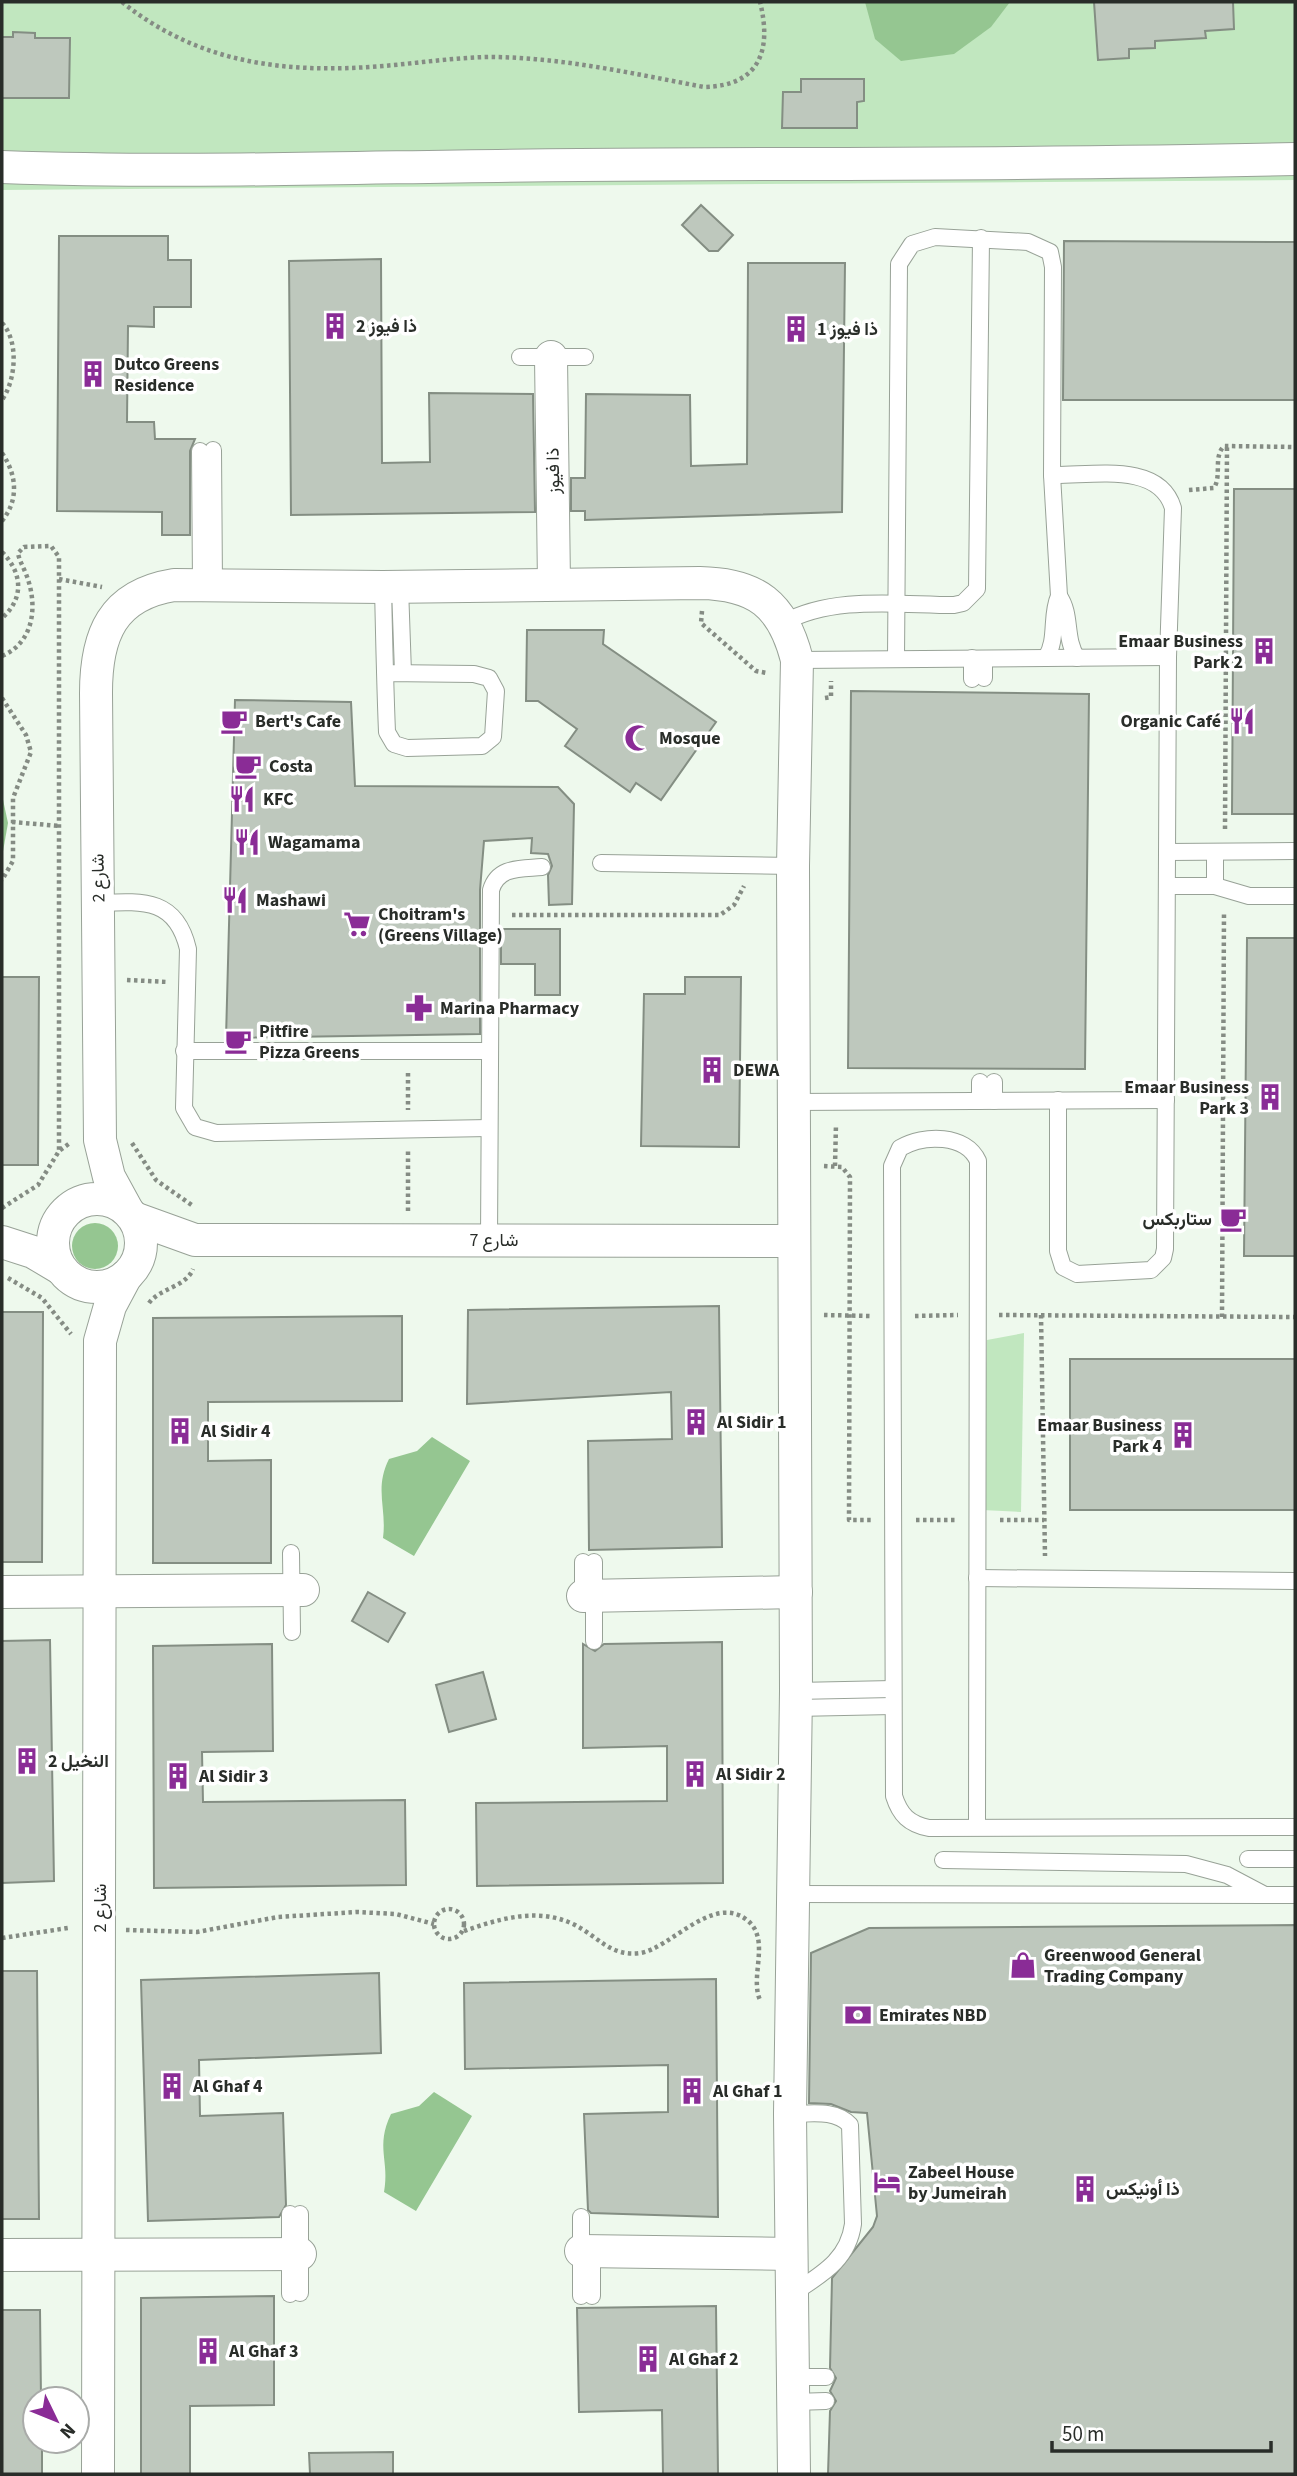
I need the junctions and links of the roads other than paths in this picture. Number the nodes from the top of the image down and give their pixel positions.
1 (1295, 159) edge
2 (2, 167) edge
3 (981, 238) junction
4 (535, 361) joint
5 (585, 361) dead end
6 (206, 451) dead end
7 (1052, 475) junction
8 (554, 584) junction
9 (207, 585) junction
10 (392, 587) junction
11 (1059, 596) junction
12 (896, 605) junction
13 (783, 623) junction
14 (1168, 657) junction
15 (1046, 658) junction
16 (1077, 658) junction
17 (896, 659) junction
18 (978, 659) junction
19 (796, 660) junction
20 (385, 673) junction
21 (403, 673) junction
22 (978, 678) dead end
23 (1167, 852) junction
24 (1215, 852) junction
25 (1295, 852) edge
26 (601, 863) dead end
27 (793, 866) junction
28 (542, 867) dead end
29 (1167, 886) junction
30 (1215, 886) junction
31 (1295, 896) edge
32 (98, 903) junction
33 (184, 1051) junction
34 (489, 1051) junction
35 (987, 1082) dead end
36 (1058, 1100) junction
37 (1166, 1100) junction
38 (987, 1101) junction
39 (793, 1102) junction
40 (489, 1128) junction
41 (100, 1140) junction
42 (65, 1213) junction
43 (130, 1214) junction
44 (195, 1240) junction
45 (489, 1240) junction
46 (2, 1241) edge
47 (793, 1241) junction
48 (130, 1271) junction
49 (64, 1273) junction
50 (100, 1341) junction
51 (297, 1553) dead end
52 (588, 1562) dead end
53 (977, 1578) junction
54 (1295, 1581) edge
55 (297, 1590) junction
56 (2, 1592) edge
57 (100, 1592) junction
58 (796, 1592) junction
59 (588, 1596) junction
60 (297, 1632) dead end
61 (588, 1641) dead end
62 (893, 1689) junction
63 (795, 1699) junction
64 (893, 1706) junction
65 (977, 1827) junction
66 (1295, 1827) edge
67 (1248, 1859) dead end
68 (1295, 1859) edge
69 (943, 1860) dead end
70 (793, 1894) junction
71 (1265, 1895) junction
72 (1295, 1895) edge
73 (790, 2114) junction
74 (295, 2214) dead end
75 (587, 2217) dead end
76 (587, 2251) junction
77 (295, 2254) junction
78 (791, 2254) junction
79 (2, 2255) edge
80 (99, 2256) junction
81 (295, 2294) dead end
82 (792, 2294) junction
83 (587, 2296) dead end
84 (826, 2377) dead end
85 (794, 2390) junction
86 (826, 2401) dead end
87 (98, 2474) edge
88 (794, 2474) edge

1 - 2 street
3 - 7 lane
3 - 12 lane
3 - 12 lane
4 - 5 lane
4 - 8 street, ذا فيوز
6 - 9 lane
7 - 11 lane
7 - 14 lane
8 - 10 street
8 - 13 street
9 - 10 street
9 - 32 street, شارع 2
10 - 20 lane
10 - 21 lane
11 - 15 lane
11 - 16 lane
12 - 13 lane
12 - 17 lane
13 - 19 street
14 - 16 lane
14 - 23 lane
15 - 16 lane
15 - 18 lane
17 - 18 lane
17 - 19 lane
18 - 22 lane
19 - 27 street
20 - 21 lane
20 - 21 lane
23 - 24 lane
23 - 29 lane
24 - 25 lane
24 - 30 lane
26 - 27 lane
27 - 39 street
28 - 34 lane
29 - 30 lane
29 - 37 lane
30 - 31 lane
32 - 33 lane
32 - 41 street, شارع 2
33 - 34 lane
33 - 40 lane
34 - 40 lane
35 - 38 lane
36 - 37 lane
36 - 37 lane
36 - 38 lane
38 - 39 lane
39 - 47 street
40 - 45 lane
41 - 42 street, شارع 2
41 - 43 street, شارع 2
42 - 43 street
42 - 46 street
42 - 49 street
43 - 44 street, شارع 7
43 - 48 street
44 - 45 street, شارع 7
44 - 48 street, شارع 7
45 - 47 street, شارع 7
46 - 49 street
47 - 58 street
48 - 49 street
48 - 50 street, شارع 2
49 - 50 street, شارع 2
50 - 57 street, شارع 2
51 - 55 lane
52 - 59 lane
53 - 54 lane
53 - 62 lane
53 - 65 lane
55 - 57 street
55 - 60 lane
56 - 57 street
57 - 80 street, شارع 2
58 - 59 street
58 - 63 street
59 - 61 lane
62 - 63 lane
62 - 64 lane
63 - 64 lane
63 - 70 street
64 - 65 lane
65 - 66 lane
67 - 68 lane
69 - 71 lane
70 - 71 lane
70 - 73 street
71 - 72 lane
73 - 78 street
73 - 82 lane
74 - 77 lane
75 - 76 lane
76 - 78 street
76 - 83 lane
77 - 80 street
77 - 81 lane
78 - 82 street
79 - 80 street
80 - 87 street, شارع 2
82 - 85 street
84 - 85 lane
85 - 86 lane
85 - 88 street

